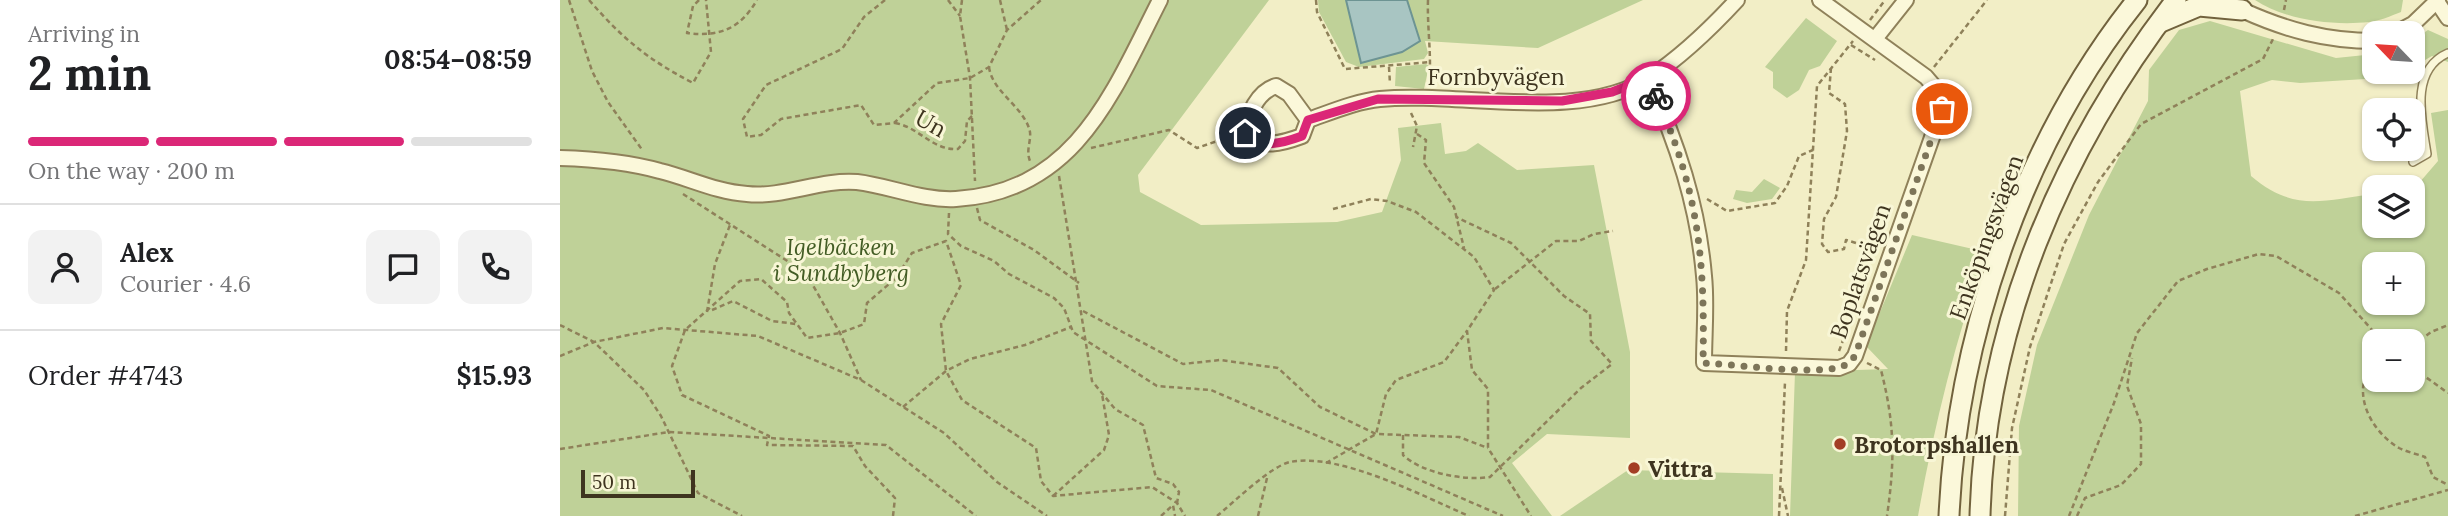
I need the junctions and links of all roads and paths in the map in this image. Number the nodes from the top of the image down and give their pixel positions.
1 (589, 0) edge
2 (699, 0) edge
3 (706, 0) edge
4 (757, 0) edge
5 (885, 0) edge
6 (948, 0) edge
7 (962, 0) edge
8 (1000, 0) edge
9 (1041, 0) edge
10 (1160, 0) edge
11 (1316, 0) edge
12 (1428, 0) edge
13 (1737, 0) edge
14 (1820, 0) edge
15 (1885, 0) edge
16 (1906, 0) edge
17 (1987, 0) edge
18 (2176, 0) edge
19 (2286, 0) edge
20 (2437, 0) edge
21 (2134, 2) edge
22 (2237, 5) edge
23 (960, 16) junction
24 (2448, 18) edge
25 (2416, 21) edge
26 (2157, 24) junction
27 (2280, 27) junction
28 (1007, 30) junction
29 (1861, 31) junction
30 (709, 36) junction
31 (1875, 39) junction
32 (2362, 41) edge
33 (1850, 44) junction
34 (2448, 53) edge
35 (1432, 62) junction
36 (1878, 62) dead end
37 (989, 67) junction
38 (1831, 68) junction
39 (1926, 77) junction
40 (970, 78) junction
41 (1648, 78) junction
42 (1427, 98) junction
43 (1413, 114) dead end
44 (972, 116) junction
45 (1308, 120) junction
46 (892, 123) junction
47 (1245, 133) junction
48 (1417, 134) junction
49 (1078, 143) junction
50 (1413, 147) dead end
51 (1813, 149) junction
52 (560, 158) edge
53 (1062, 159) junction
54 (2413, 162) dead end
55 (1035, 177) junction
56 (1690, 188) junction
57 (975, 196) junction
58 (937, 198) junction
59 (1333, 209) dead end
60 (1456, 217) junction
61 (730, 225) dead end
62 (1613, 231) dead end
63 (1464, 248) junction
64 (1879, 251) dead end
65 (1531, 260) junction
66 (1079, 283) junction
67 (1494, 290) junction
68 (707, 312) junction
69 (1083, 312) junction
70 (796, 324) junction
71 (560, 325) edge
72 (1849, 325) dead end
73 (2448, 325) edge
74 (1071, 327) junction
75 (2371, 329) edge
76 (685, 330) junction
77 (1466, 331) junction
78 (2425, 337) edge
79 (1085, 338) junction
80 (594, 342) junction
81 (2134, 342) junction
82 (560, 356) edge
83 (1855, 356) junction
84 (1835, 361) dead end
85 (1786, 367) junction
86 (946, 371) junction
87 (2425, 377) edge
88 (2362, 391) edge
89 (1102, 393) junction
90 (2448, 394) edge
91 (903, 407) junction
92 (669, 432) junction
93 (1376, 434) junction
94 (1403, 435) junction
95 (769, 436) junction
96 (1488, 448) junction
97 (560, 449) edge
98 (1349, 450) junction
99 (1326, 463) junction
100 (1500, 468) junction
101 (1267, 476) junction
102 (1781, 482) junction
103 (2448, 487) edge
104 (1053, 496) junction
105 (1177, 503) junction
106 (742, 516) edge
107 (893, 516) edge
108 (976, 516) edge
109 (1047, 516) edge
110 (1161, 516) edge
111 (1175, 516) edge
112 (1185, 516) edge
113 (1217, 516) edge
114 (1258, 516) edge
115 (1469, 516) edge
116 (1503, 516) edge
117 (1531, 516) edge
118 (1779, 516) edge
119 (1788, 516) edge
120 (1887, 516) edge
121 (1950, 516) edge
122 (1980, 516) edge
123 (2005, 516) edge
124 (2068, 516) edge
125 (2077, 516) edge
126 (2355, 516) edge

1 - 30 path
2 - 30 path
3 - 30 path
4 - 30 path
5 - 46 path
6 - 23 path
7 - 23 path
8 - 28 path
9 - 28 path
10 - 49 street
11 - 35 path
12 - 35 path
13 - 41 street, Fornbyvägen
14 - 29 street, Boplatsvägen
15 - 29 path
16 - 31 street
17 - 39 path
18 - 26 main road
19 - 27 path
20 - 24 street
20 - 25 street
21 - 121 main road, Enköpingsvägen
22 - 26 main road
22 - 27 street
23 - 40 path
26 - 122 main road
27 - 32 street
27 - 123 path
28 - 37 path
29 - 31 street, Boplatsvägen
29 - 33 path
31 - 39 street, Boplatsvägen
33 - 36 path
33 - 38 path
34 - 54 lane
35 - 42 path
37 - 40 path
37 - 55 path
38 - 51 path
38 - 64 path
39 - 83 street, Boplatsvägen
40 - 44 path
40 - 46 path
41 - 42 street, Fornbyvägen
41 - 56 street, Boplatsvägen
42 - 45 street, Fornbyvägen
43 - 48 path
44 - 46 path, Un
44 - 57 path
45 - 47 street, Fornbyvägen
45 - 47 street
47 - 49 path
48 - 50 path
48 - 60 path
49 - 53 street
51 - 56 path
51 - 85 path
52 - 58 street
53 - 55 street
53 - 66 path
55 - 57 street
56 - 85 street, Boplatsvägen
57 - 58 street
57 - 66 path
58 - 74 path
59 - 63 path
60 - 63 path
60 - 65 path
61 - 68 path
62 - 65 path
63 - 67 path
65 - 67 path
65 - 100 path
66 - 69 path
67 - 77 path
68 - 70 path
68 - 70 path
68 - 76 path
69 - 79 path
69 - 93 path
70 - 86 path
71 - 80 path
72 - 84 path
73 - 78 path
74 - 79 path
74 - 86 path
75 - 81 path
76 - 80 path
76 - 91 path
76 - 95 path
77 - 93 path
77 - 96 path
79 - 89 path
79 - 98 path
80 - 82 path
80 - 92 path
81 - 124 path
81 - 125 path
83 - 85 street, Boplatsvägen
83 - 120 path
85 - 102 path
86 - 91 path
86 - 104 path
87 - 90 path
88 - 103 path
89 - 104 path
89 - 105 path
91 - 109 path
92 - 95 path
92 - 97 path
92 - 106 path
93 - 94 path
93 - 98 path
94 - 96 path
94 - 100 path
95 - 107 path
95 - 108 path
96 - 100 path
98 - 99 path
98 - 116 path
99 - 101 path
99 - 115 path
100 - 117 path
101 - 113 path
101 - 114 path
102 - 118 path
102 - 119 path
103 - 126 path
104 - 105 path
105 - 112 path
110 - 111 path

